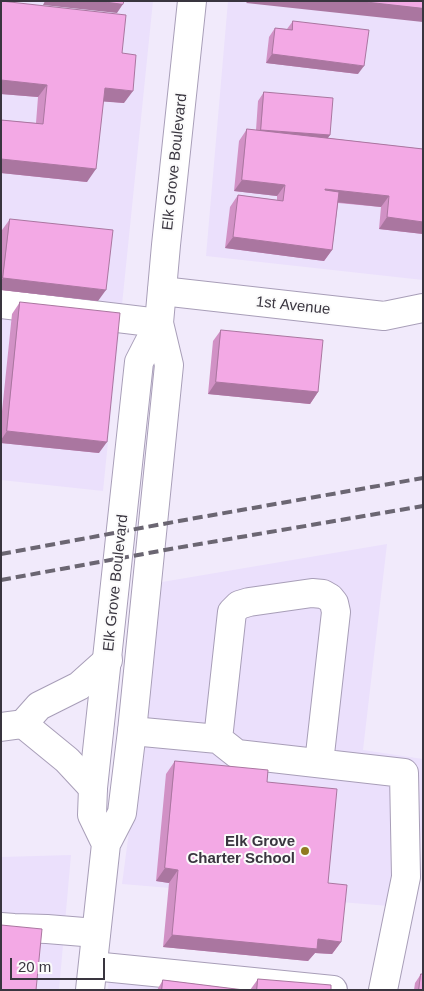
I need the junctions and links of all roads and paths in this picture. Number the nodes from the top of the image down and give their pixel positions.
1 (192, 1) edge
2 (162, 291) junction
3 (1, 304) edge
4 (423, 308) edge
5 (159, 323) junction
6 (108, 654) junction
7 (12, 726) edge
8 (132, 731) junction
9 (218, 739) junction
10 (319, 763) junction
11 (411, 784) edge
12 (93, 788) junction
13 (106, 844) junction
14 (1, 927) edge
15 (96, 932) junction
16 (91, 978) edge
17 (333, 990) edge
18 (383, 990) edge

1 - 2 main road, Elk Grove Boulevard
2 - 4 main road, 1st Avenue
2 - 5 main road, Elk Grove Boulevard
3 - 5 main road
5 - 6 main road, Elk Grove Boulevard
5 - 8 main road, Elk Grove Boulevard
6 - 7 main road
6 - 8 main road
6 - 12 main road, Elk Grove Boulevard
7 - 12 main road
8 - 9 main road
8 - 13 main road, Elk Grove Boulevard
9 - 10 main road
9 - 10 main road
10 - 11 main road
11 - 18 main road
12 - 13 main road, Elk Grove Boulevard
13 - 15 main road, Elk Grove Boulevard
14 - 15 main road
15 - 16 main road, Elk Grove Boulevard
16 - 17 main road

